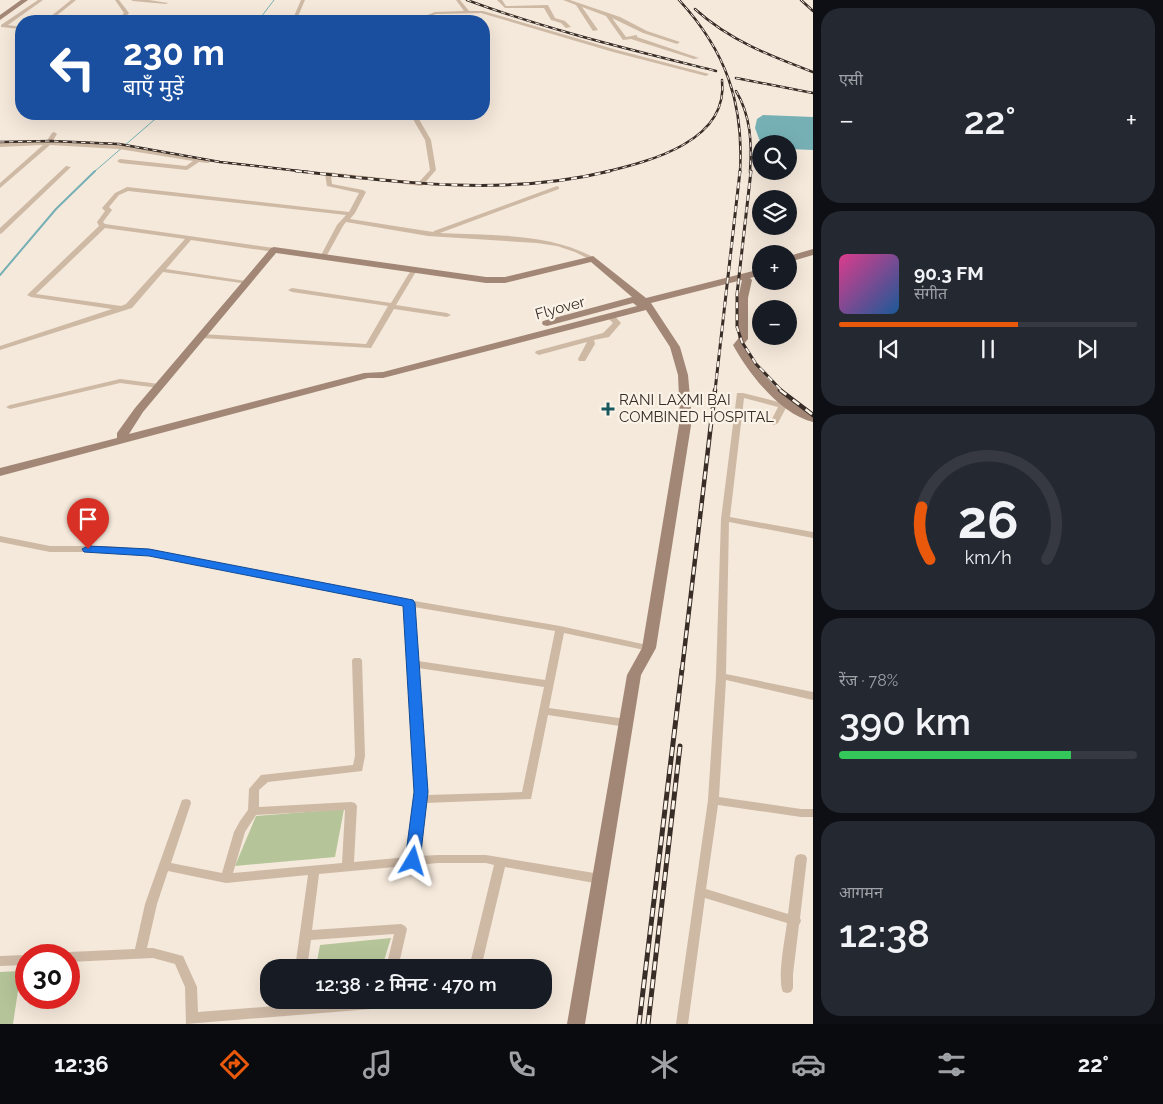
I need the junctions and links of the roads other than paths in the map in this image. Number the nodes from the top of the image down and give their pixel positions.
1 (25, 0) edge
2 (41, 0) edge
3 (73, 0) edge
4 (117, 0) edge
5 (133, 0) edge
6 (304, 0) edge
7 (458, 0) edge
8 (499, 0) edge
9 (564, 0) edge
10 (166, 3) dead end
11 (578, 5) junction
12 (468, 13) junction
13 (18, 15) edge
14 (54, 15) edge
15 (125, 15) edge
16 (297, 15) edge
17 (430, 15) edge
18 (608, 15) junction
19 (15, 17) edge
20 (0, 18) edge
21 (2, 26) edge
22 (15, 27) edge
23 (568, 27) dead end
24 (595, 30) dead end
25 (645, 32) junction
26 (631, 37) junction
27 (664, 48) junction
28 (657, 50) dead end
29 (696, 58) dead end
30 (706, 74) dead end
31 (416, 120) edge
32 (54, 134) dead end
33 (49, 142) junction
34 (0, 145) edge
35 (159, 152) junction
36 (197, 160) junction
37 (120, 161) dead end
38 (208, 161) dead end
39 (146, 163) junction
40 (68, 167) dead end
41 (0, 186) edge
42 (557, 188) dead end
43 (351, 214) junction
44 (344, 220) junction
45 (102, 226) junction
46 (0, 232) edge
47 (431, 234) junction
48 (189, 238) junction
49 (274, 250) junction
50 (813, 252) edge
51 (323, 257) junction
52 (797, 257) edge
53 (813, 257) edge
54 (593, 259) junction
55 (813, 261) edge
56 (797, 262) edge
57 (797, 266) edge
58 (161, 270) junction
59 (414, 270) junction
60 (752, 270) edge
61 (752, 276) edge
62 (752, 278) edge
63 (747, 280) junction
64 (246, 283) junction
65 (704, 286) junction
66 (292, 290) dead end
67 (640, 298) junction
68 (392, 306) junction
69 (650, 306) junction
70 (122, 308) junction
71 (447, 315) dead end
72 (610, 316) junction
73 (201, 336) junction
74 (590, 339) junction
75 (0, 348) edge
76 (539, 353) dead end
77 (582, 359) dead end
78 (373, 373) junction
79 (159, 386) junction
80 (685, 399) junction
81 (10, 407) dead end
82 (813, 419) edge
83 (774, 423) dead end
84 (123, 440) junction
85 (0, 472) edge
86 (725, 519) junction
87 (813, 535) edge
88 (0, 539) edge
89 (409, 603) junction
90 (560, 629) junction
91 (649, 648) junction
92 (358, 660) dead end
93 (413, 664) junction
94 (721, 676) junction
95 (549, 684) junction
96 (813, 696) edge
97 (544, 711) junction
98 (626, 723) junction
99 (420, 800) junction
100 (712, 800) junction
101 (186, 803) dead end
102 (254, 811) junction
103 (813, 813) edge
104 (801, 858) dead end
105 (413, 861) junction
106 (500, 862) junction
107 (164, 866) junction
108 (348, 867) junction
109 (314, 870) junction
110 (226, 878) junction
111 (600, 879) junction
112 (700, 892) junction
113 (795, 921) junction
114 (305, 935) junction
115 (140, 953) junction
116 (80, 956) edge
117 (302, 959) edge
118 (394, 959) edge
119 (477, 959) edge
120 (15, 960) edge
121 (0, 961) edge
122 (787, 988) dead end
123 (271, 1009) edge
124 (192, 1021) edge
125 (576, 1024) edge
126 (682, 1024) edge

1 - 20 street
2 - 13 street
3 - 14 street
4 - 15 street
5 - 10 street
6 - 16 street
7 - 12 street
8 - 23 street
9 - 11 street
11 - 18 street
11 - 24 street
12 - 17 street
12 - 30 street
18 - 25 street
18 - 26 street
19 - 21 street
21 - 22 street
25 - 26 street
25 - 27 street
26 - 27 street
27 - 28 street
27 - 29 street
31 - 43 street
32 - 33 street
33 - 34 street
33 - 35 street
33 - 41 street
35 - 36 street
35 - 39 street
36 - 38 street
36 - 39 street
37 - 39 street
40 - 46 street
42 - 47 street
43 - 44 street
43 - 45 street
44 - 47 street
44 - 51 street
45 - 48 street
45 - 70 street
47 - 54 street
48 - 49 street
48 - 58 street
49 - 51 street
49 - 64 street
50 - 52 street
51 - 59 street
53 - 56 street
54 - 59 street
54 - 67 street
55 - 57 street
58 - 64 street
58 - 70 street
59 - 68 street
60 - 63 street
61 - 65 street, Flyover
62 - 63 street
63 - 82 street
64 - 73 street
65 - 78 street, Flyover
65 - 80 street
66 - 68 street
67 - 69 street
67 - 78 street
68 - 71 street
68 - 73 street
69 - 72 street
69 - 80 street
70 - 75 street
72 - 74 street
72 - 78 street
73 - 79 street
74 - 76 street
74 - 77 street
78 - 84 street
79 - 81 street
79 - 84 street
80 - 91 street
83 - 86 street
84 - 85 street
86 - 87 street
86 - 94 street
88 - 89 street
89 - 90 street
89 - 93 street
90 - 91 street
90 - 95 street
91 - 98 street
92 - 102 street
93 - 95 street
93 - 99 street
94 - 96 street
94 - 100 street
95 - 97 street
97 - 98 street
97 - 99 street
98 - 111 street
99 - 105 street
100 - 103 street
100 - 112 street
101 - 107 street
102 - 108 street
102 - 110 street
104 - 113 street
105 - 106 street
105 - 108 street
106 - 111 street
106 - 119 street
107 - 110 street
107 - 115 street
108 - 109 street
109 - 110 street
109 - 114 street
111 - 125 street
112 - 113 street
112 - 126 street
113 - 122 street
114 - 117 street
114 - 118 street
115 - 116 street
115 - 124 street
120 - 121 street
123 - 124 street

